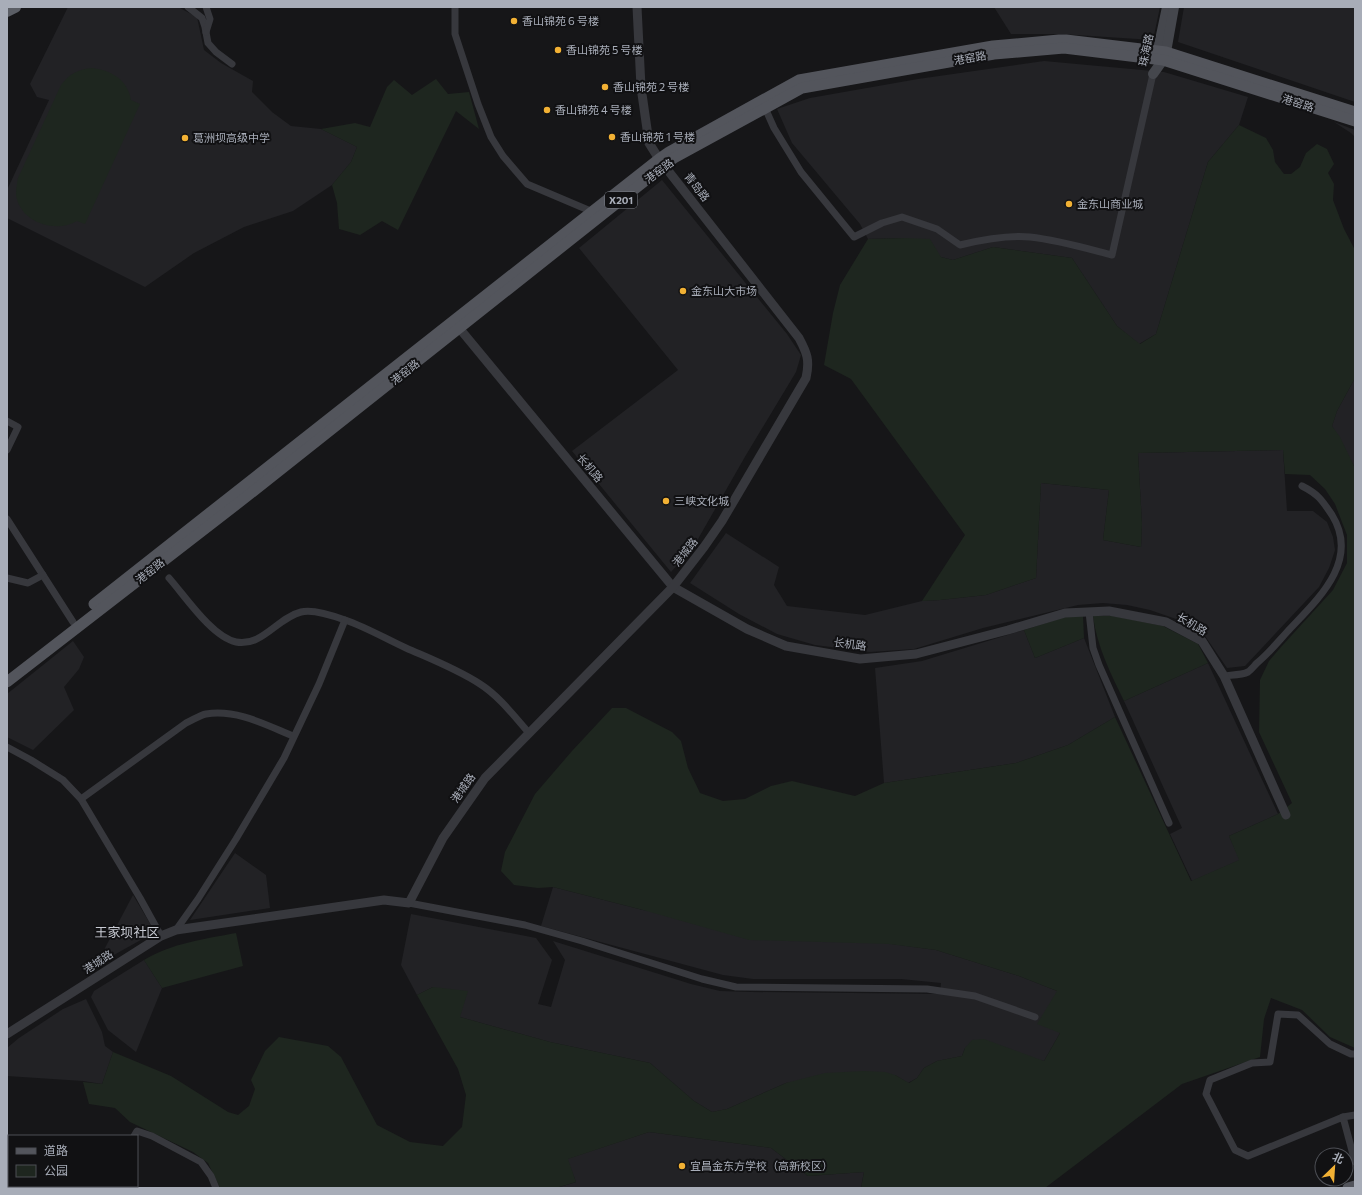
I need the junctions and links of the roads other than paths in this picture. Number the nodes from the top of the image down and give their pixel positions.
1 (15, 7) edge
2 (188, 7) edge
3 (206, 7) edge
4 (456, 7) edge
5 (637, 7) edge
6 (1167, 7) edge
7 (1174, 7) edge
8 (7, 11) edge
9 (206, 32) junction
10 (1161, 56) junction
11 (232, 64) dead end
12 (1153, 74) joint
13 (765, 108) junction
14 (1355, 112) edge
15 (1342, 116) junction
16 (1355, 121) edge
17 (1355, 126) edge
18 (662, 162) junction
19 (593, 212) junction
20 (456, 325) junction
21 (807, 355) joint
22 (7, 421) edge
23 (7, 450) edge
24 (1302, 486) dead end
25 (7, 519) edge
26 (43, 575) junction
27 (7, 578) edge
28 (169, 578) dead end
29 (672, 587) junction
30 (1089, 612) junction
31 (345, 620) junction
32 (73, 622) junction
33 (7, 672) edge
34 (1224, 676) junction
35 (7, 682) edge
36 (529, 733) junction
37 (293, 736) junction
38 (7, 747) edge
39 (81, 799) junction
40 (1286, 815) dead end
41 (1169, 824) dead end
42 (409, 903) junction
43 (176, 930) junction
44 (161, 936) junction
45 (1034, 1017) dead end
46 (7, 1034) edge
47 (1355, 1054) edge
48 (1355, 1115) edge
49 (1343, 1117) junction
50 (135, 1135) edge
51 (1355, 1162) edge
52 (1355, 1186) edge
53 (216, 1188) edge
54 (1348, 1188) edge

1 - 8 highway
2 - 9 street
3 - 9 street
4 - 19 street
5 - 18 street, 青岛路
6 - 10 main road, 珠海路
7 - 10 main road, 珠海路
9 - 11 street
10 - 12 main road, 珠海路
10 - 13 main road, 港窑路 / X201
10 - 14 main road, 港窑路 / X201
10 - 15 main road, 港窑路 / X201
10 - 18 main road, 港窑路 / X201
12 - 13 street
13 - 18 main road, 港窑路 / X201
15 - 16 main road, 港窑路 / X201
15 - 17 street
18 - 19 main road, 港窑路 / X201
18 - 20 main road, 港窑路 / X201
18 - 21 street, 青岛路
19 - 20 main road, 港窑路 / X201
20 - 29 street, 长机路
20 - 32 main road, 港窑路 / X201
20 - 35 main road, 港窑路 / X201
21 - 29 street, 港城路
22 - 23 street
24 - 34 street
25 - 26 street
26 - 27 street
26 - 32 street
28 - 31 street
29 - 30 street, 长机路
29 - 36 street, 港城路
30 - 34 street, 长机路
30 - 41 street
31 - 36 street
31 - 37 street
32 - 33 main road, 港窑路 / X201
34 - 40 street, 长机路
36 - 42 street, 港城路
37 - 39 street
37 - 43 street
38 - 39 street
39 - 44 street
42 - 43 street, 港城路
42 - 45 street
43 - 44 street, 港城路
44 - 46 street, 港城路
47 - 49 street
48 - 49 street
49 - 51 street
50 - 53 street
52 - 54 main road

